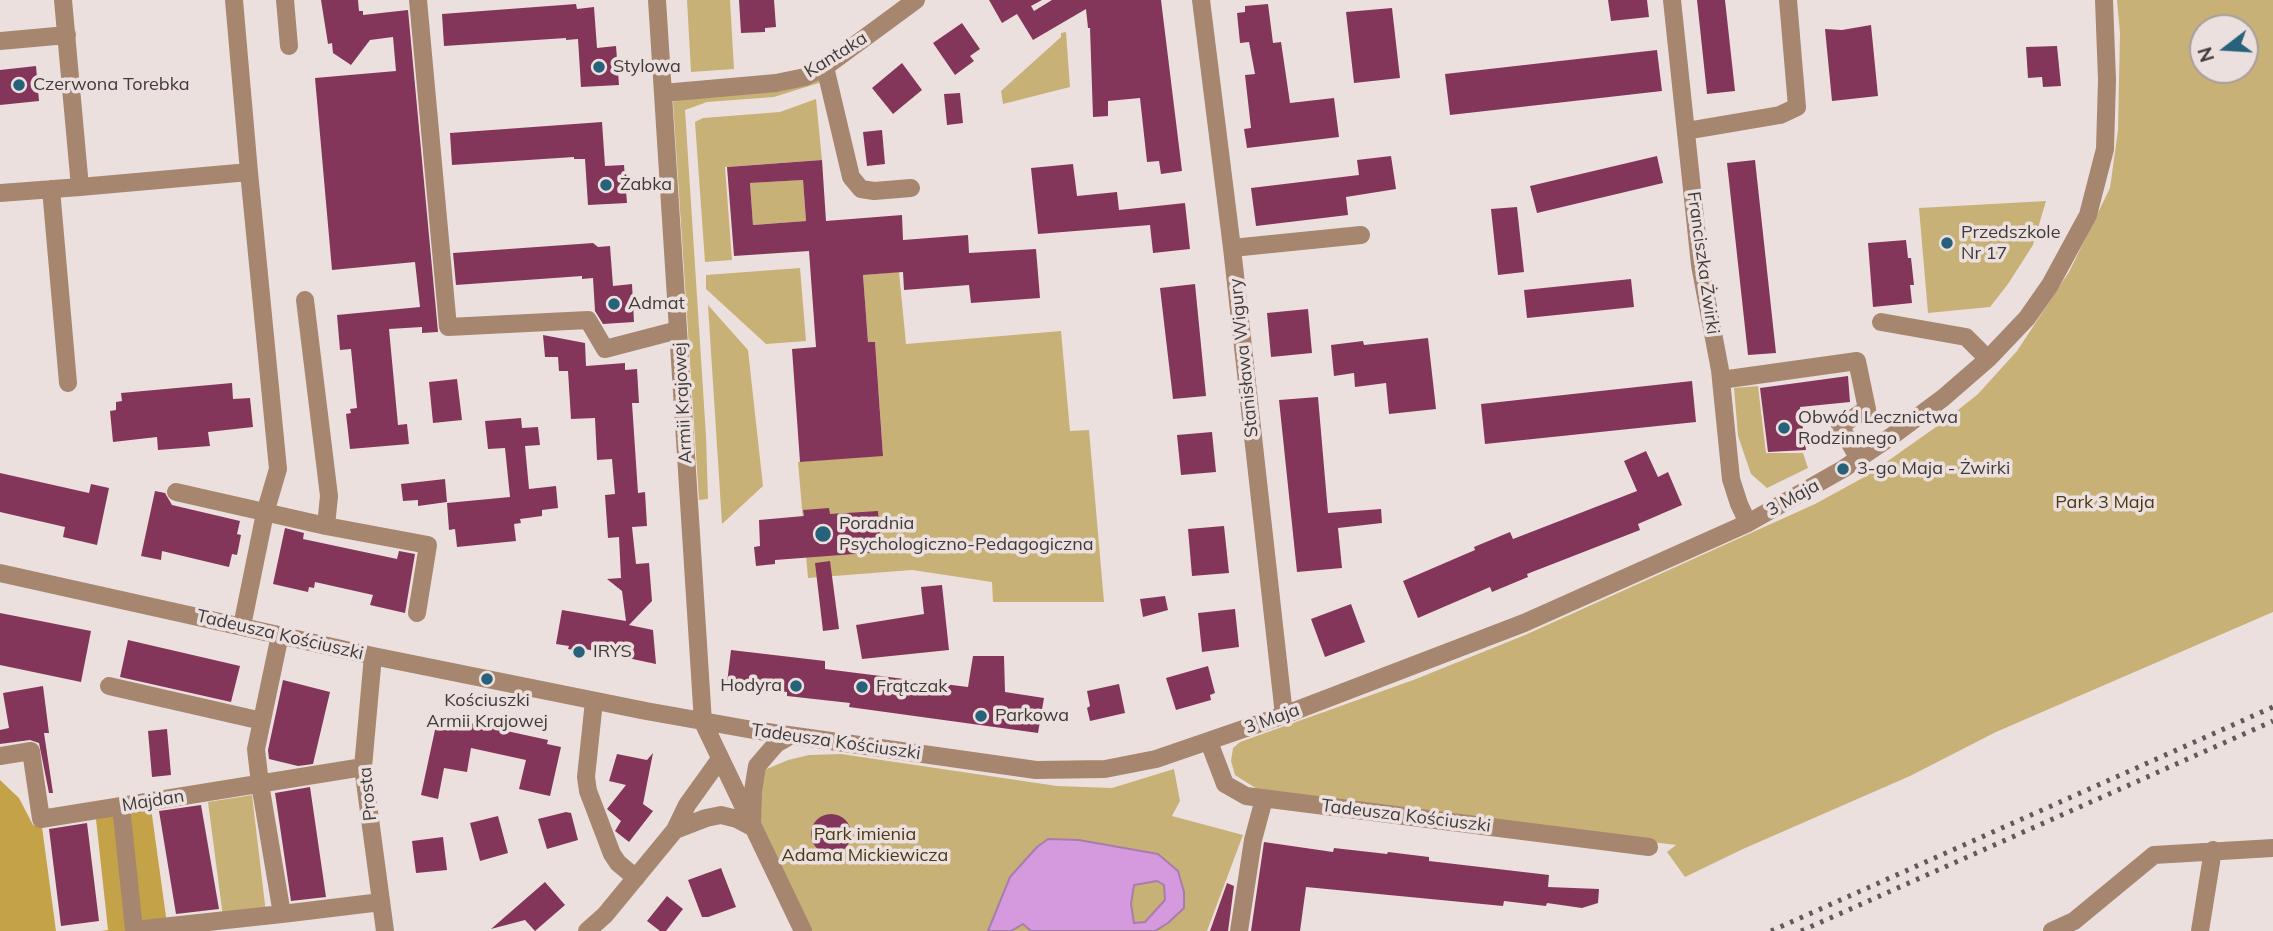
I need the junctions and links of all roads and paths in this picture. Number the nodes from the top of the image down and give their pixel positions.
1 (63, 0) edge
2 (234, 0) edge
3 (285, 0) edge
4 (418, 0) edge
5 (657, 0) edge
6 (916, 0) edge
7 (1201, 0) edge
8 (1672, 0) edge
9 (1788, 0) edge
10 (2104, 0) edge
11 (66, 34) junction
12 (0, 41) edge
13 (289, 46) dead end
14 (825, 66) junction
15 (663, 93) junction
16 (1686, 131) junction
17 (249, 172) junction
18 (79, 187) junction
19 (911, 188) dead end
20 (51, 189) junction
21 (0, 193) edge
22 (1361, 234) dead end
23 (1232, 248) junction
24 (305, 300) dead end
25 (1881, 322) dead end
26 (678, 331) junction
27 (1988, 359) junction
28 (1721, 380) junction
29 (68, 383) dead end
30 (1859, 459) junction
31 (176, 492) dead end
32 (265, 513) junction
33 (1748, 523) junction
34 (326, 526) junction
35 (0, 573) edge
36 (417, 613) dead end
37 (242, 626) junction
38 (280, 635) junction
39 (373, 656) junction
40 (109, 686) dead end
41 (594, 701) junction
42 (1284, 715) junction
43 (262, 721) junction
44 (703, 722) junction
45 (790, 736) junction
46 (1209, 742) junction
47 (0, 756) edge
48 (720, 759) junction
49 (363, 767) junction
50 (260, 784) junction
51 (1264, 799) junction
52 (121, 806) junction
53 (752, 827) junction
54 (675, 830) junction
55 (1649, 847) dead end
56 (2273, 848) edge
57 (2213, 850) junction
58 (636, 878) junction
59 (381, 902) junction
60 (282, 914) junction
61 (608, 923) edge
62 (385, 931) edge
63 (587, 931) edge
64 (803, 931) edge
65 (1238, 931) edge
66 (2052, 931) edge
67 (2200, 931) edge

1 - 11 street
2 - 17 street
3 - 13 street
4 - 26 street
5 - 15 street, Armii Krajowej
6 - 14 street, Kantaka
7 - 23 street, Stanisława Wigury
8 - 16 street, Franciszka Żwirki
9 - 16 street
10 - 27 street, 3 Maja
11 - 12 street
11 - 18 street
14 - 15 street, Kantaka
14 - 19 street
15 - 26 street, Armii Krajowej
16 - 28 street, Franciszka Żwirki
17 - 18 street
17 - 32 street
18 - 20 street
20 - 21 street
20 - 29 street
22 - 23 street
23 - 42 street, Stanisława Wigury
24 - 34 street
25 - 27 street
26 - 44 street, Armii Krajowej
27 - 30 street, 3 Maja
28 - 30 street
28 - 33 street, Franciszka Żwirki
30 - 33 street, 3 Maja
31 - 32 street
32 - 34 street
32 - 37 street
33 - 42 street, 3 Maja
34 - 36 street
35 - 37 street, Tadeusza Kościuszki
37 - 38 street, Tadeusza Kościuszki
38 - 39 street, Tadeusza Kościuszki
38 - 43 street
39 - 41 street, Tadeusza Kościuszki
39 - 49 street, Prosta
40 - 43 street
41 - 44 street, Tadeusza Kościuszki
41 - 58 street
42 - 46 street, 3 Maja
43 - 50 street
44 - 45 street, Tadeusza Kościuszki
44 - 48 street
45 - 46 street, Tadeusza Kościuszki
45 - 53 street
46 - 51 street, Tadeusza Kościuszki
47 - 52 street, Majdan
48 - 53 street
48 - 54 street
49 - 50 street, Majdan
49 - 59 street, Prosta
50 - 52 street, Majdan
50 - 60 street
51 - 55 street, Tadeusza Kościuszki
51 - 65 street
52 - 60 street
53 - 54 street
53 - 64 street
54 - 58 street
56 - 57 street
57 - 66 street
57 - 67 street
58 - 61 street
59 - 60 street
59 - 62 street, Prosta
61 - 63 street

